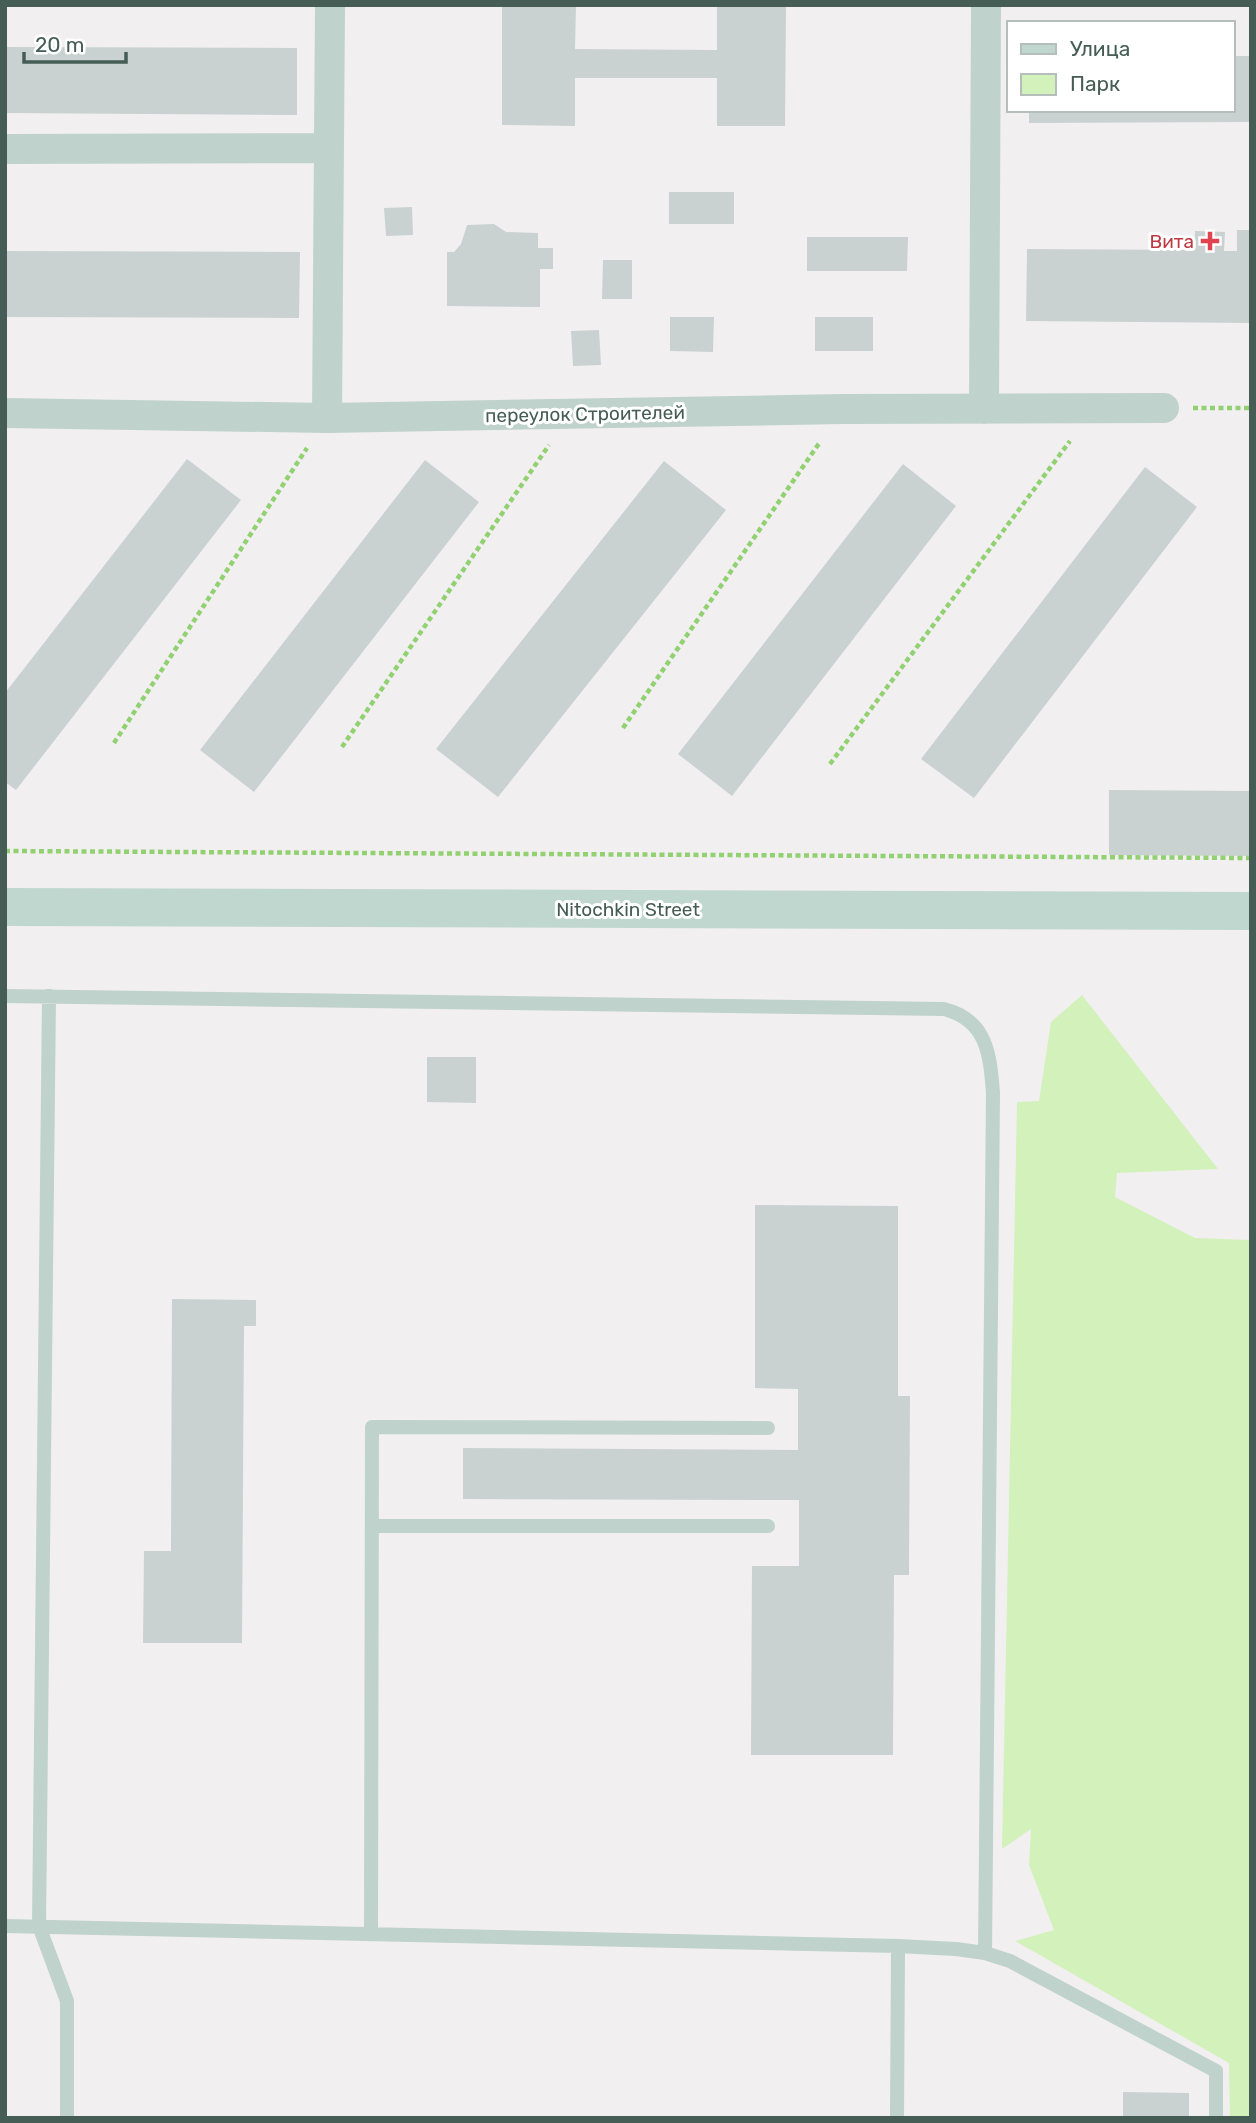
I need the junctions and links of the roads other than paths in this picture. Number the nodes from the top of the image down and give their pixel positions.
1 (330, 5) edge
2 (986, 5) edge
3 (328, 148) junction
4 (5, 149) edge
5 (1164, 408) road end
6 (984, 409) junction
7 (5, 414) edge
8 (327, 418) junction
9 (5, 907) edge
10 (1251, 911) edge
11 (5, 996) edge
12 (49, 996) junction
13 (768, 1428) dead end
14 (372, 1526) junction
15 (768, 1526) dead end
16 (5, 1926) edge
17 (39, 1926) junction
18 (371, 1934) junction
19 (898, 1946) junction
20 (985, 1953) junction
21 (67, 2118) edge
22 (897, 2118) edge
23 (1216, 2118) edge

1 - 3 street
2 - 6 street
3 - 4 street
3 - 8 street
5 - 6 street, переулок Строителей
6 - 8 street, переулок Строителей
7 - 8 street, переулок Строителей
9 - 10 street, Nitochkin Street
11 - 12 lane
12 - 17 lane
12 - 20 lane
13 - 14 lane
14 - 15 lane
14 - 18 lane
16 - 17 lane
17 - 18 lane
17 - 21 lane
18 - 19 lane
19 - 20 lane
19 - 22 lane
20 - 23 lane

